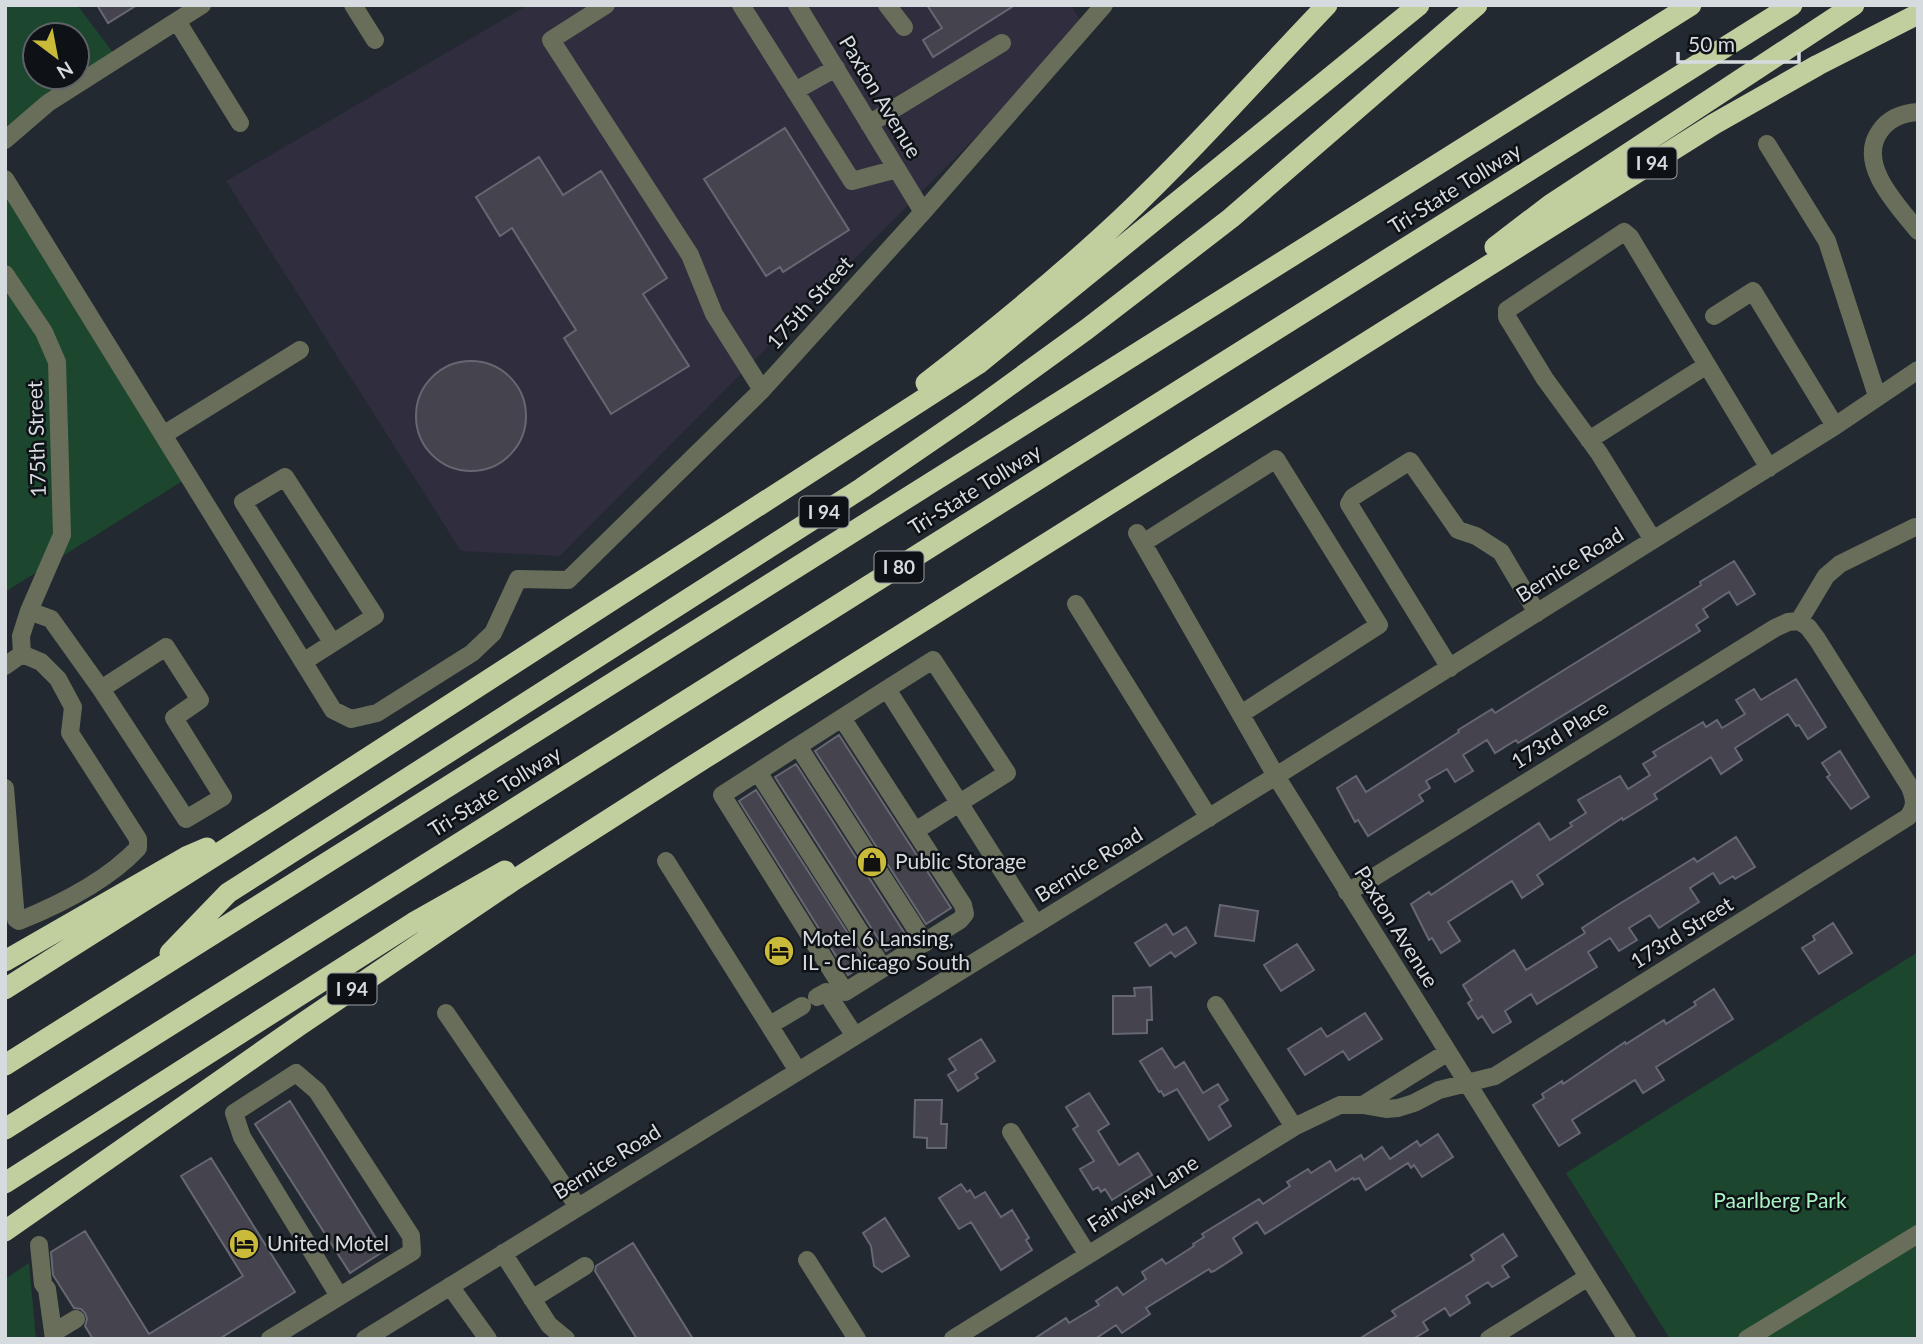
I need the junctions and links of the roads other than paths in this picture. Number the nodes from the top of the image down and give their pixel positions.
1 (202, 5) edge
2 (353, 5) edge
3 (606, 5) edge
4 (741, 5) edge
5 (887, 5) edge
6 (1104, 5) edge
7 (1327, 5) edge
8 (1419, 5) edge
9 (1477, 5) edge
10 (1691, 5) edge
11 (1792, 5) edge
12 (1854, 5) edge
13 (801, 7) edge
14 (1918, 14) edge
15 (177, 21) junction
16 (904, 27) dead end
17 (375, 40) dead end
18 (1002, 43) dead end
19 (836, 68) junction
20 (795, 91) junction
21 (1918, 112) edge
22 (240, 124) dead end
23 (870, 124) junction
24 (5, 140) edge
25 (1767, 144) dead end
26 (897, 169) junction
27 (5, 179) edge
28 (923, 212) junction
29 (1918, 231) edge
30 (5, 274) edge
31 (1714, 316) dead end
32 (1394, 325) junction
33 (300, 350) dead end
34 (1707, 365) junction
35 (1918, 370) edge
36 (762, 390) junction
37 (1877, 396) junction
38 (1835, 426) junction
39 (163, 435) junction
40 (1589, 440) junction
41 (1769, 468) junction
42 (809, 475) junction
43 (1914, 527) dead end
44 (1653, 540) junction
45 (1076, 604) dead end
46 (29, 611) junction
47 (1537, 613) junction
48 (1799, 621) junction
49 (332, 642) junction
50 (22, 654) junction
51 (303, 662) junction
52 (5, 666) edge
53 (1450, 668) junction
54 (101, 689) junction
55 (887, 689) junction
56 (1241, 714) junction
57 (842, 718) junction
58 (798, 746) junction
59 (705, 758) junction
60 (758, 772) junction
61 (1276, 776) junction
62 (5, 788) edge
63 (959, 802) junction
64 (1209, 818) junction
65 (273, 819) junction
66 (915, 831) junction
67 (666, 861) dead end
68 (1347, 892) junction
69 (1037, 924) junction
70 (925, 943) junction
71 (5, 961) edge
72 (883, 968) junction
73 (144, 979) junction
74 (5, 989) edge
75 (1216, 1005) dead end
76 (446, 1013) dead end
77 (769, 1026) junction
78 (855, 1036) junction
79 (1448, 1052) junction
80 (5, 1065) edge
81 (798, 1071) junction
82 (1468, 1084) junction
83 (1363, 1105) junction
84 (1294, 1127) junction
85 (5, 1129) edge
86 (1011, 1132) dead end
87 (5, 1183) edge
88 (578, 1207) junction
89 (5, 1231) edge
90 (1918, 1234) edge
91 (39, 1245) dead end
92 (503, 1253) junction
93 (1088, 1255) junction
94 (807, 1260) dead end
95 (585, 1266) dead end
96 (1588, 1277) junction
97 (450, 1286) junction
98 (339, 1296) junction
99 (532, 1299) junction
100 (76, 1319) dead end
101 (54, 1336) edge
102 (270, 1339) edge
103 (365, 1339) edge
104 (488, 1339) edge
105 (566, 1339) edge
106 (857, 1339) edge
107 (953, 1339) edge
108 (1489, 1339) edge
109 (1627, 1339) edge
110 (1747, 1339) edge

1 - 15 street
2 - 17 street
3 - 36 street
4 - 20 street
5 - 16 street
6 - 28 street, 175th Street
7 - 42 highway
8 - 42 highway
9 - 73 highway, I 94
10 - 73 highway, Tri-State Tollway / I 80
11 - 85 highway, Tri-State Tollway / I 80
12 - 32 highway
13 - 19 street, Paxton Avenue
14 - 32 highway, I 94
15 - 22 street
15 - 24 street
18 - 23 street
19 - 20 street
19 - 23 street, Paxton Avenue
20 - 26 street
21 - 29 street
23 - 26 street, Paxton Avenue
25 - 37 street
26 - 28 street, Paxton Avenue
27 - 39 street
28 - 36 street, 175th Street
30 - 46 street, 175th Street
31 - 38 street
32 - 59 highway, I 94
33 - 39 street
34 - 40 street
34 - 40 street
34 - 41 street
35 - 37 street, Bernice Road
36 - 51 street, 175th Street
37 - 38 street, Bernice Road
38 - 41 street, Bernice Road
39 - 51 street
40 - 44 street
41 - 44 street, Bernice Road
42 - 65 highway
43 - 48 street
44 - 47 street, Bernice Road
45 - 64 street
46 - 50 street, 175th Street
46 - 54 street
47 - 53 street, Bernice Road
47 - 53 street
48 - 68 street, 173rd Place
48 - 82 street, 173rd Street
49 - 49 street
49 - 51 street
50 - 52 street
50 - 62 street
53 - 61 street, Bernice Road
54 - 54 street
55 - 57 street
55 - 63 street
55 - 63 street
56 - 56 street, Paxton Avenue
56 - 61 street, Paxton Avenue
57 - 58 street
57 - 66 street
58 - 60 street
58 - 70 street
59 - 87 highway
59 - 89 highway, I 94
60 - 72 street
60 - 72 street
61 - 64 street, Bernice Road
61 - 68 street, Paxton Avenue
63 - 66 street
63 - 69 street
64 - 69 street, Bernice Road
65 - 71 highway
65 - 74 highway
66 - 70 street
67 - 77 street
68 - 79 street, Paxton Avenue
69 - 78 street, Bernice Road
70 - 72 street
73 - 80 highway, I 80
75 - 84 street
76 - 88 street
77 - 78 street
77 - 81 street
78 - 81 street, Bernice Road
79 - 82 street, Paxton Avenue
79 - 83 street, Fairview Lane
81 - 88 street, Bernice Road
82 - 83 street, Fairview Lane
82 - 96 street, Paxton Avenue
83 - 84 street, Fairview Lane
84 - 93 street, Fairview Lane
86 - 93 street
88 - 92 street, Bernice Road
90 - 110 street
91 - 101 street
92 - 97 street, Bernice Road
92 - 99 street
93 - 107 street, Fairview Lane
94 - 106 street
95 - 99 street
96 - 108 street
96 - 109 street, Paxton Avenue
97 - 103 street, Bernice Road
97 - 104 street
98 - 98 street
98 - 102 street
99 - 105 street
100 - 101 street

